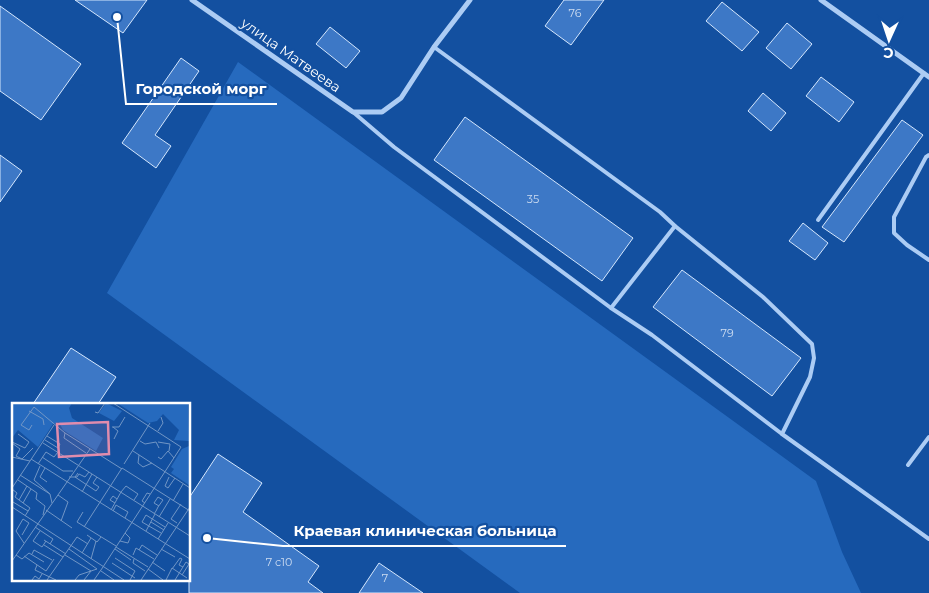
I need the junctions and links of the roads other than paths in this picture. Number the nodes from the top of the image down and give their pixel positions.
1 (192, 0) edge
2 (470, 0) edge
3 (821, 0) edge
4 (434, 47) junction
5 (927, 75) edge
6 (353, 112) junction
7 (929, 156) edge
8 (818, 220) dead end
9 (675, 226) junction
10 (929, 260) edge
11 (611, 308) junction
12 (782, 434) junction
13 (929, 437) edge
14 (908, 465) dead end
15 (929, 539) edge

1 - 6 street, улица Матвеева
2 - 4 street
3 - 5 street
4 - 6 street
4 - 9 lane
5 - 8 lane
6 - 11 lane
7 - 10 lane
9 - 11 lane
9 - 12 lane
11 - 12 lane
12 - 15 lane
13 - 14 lane

